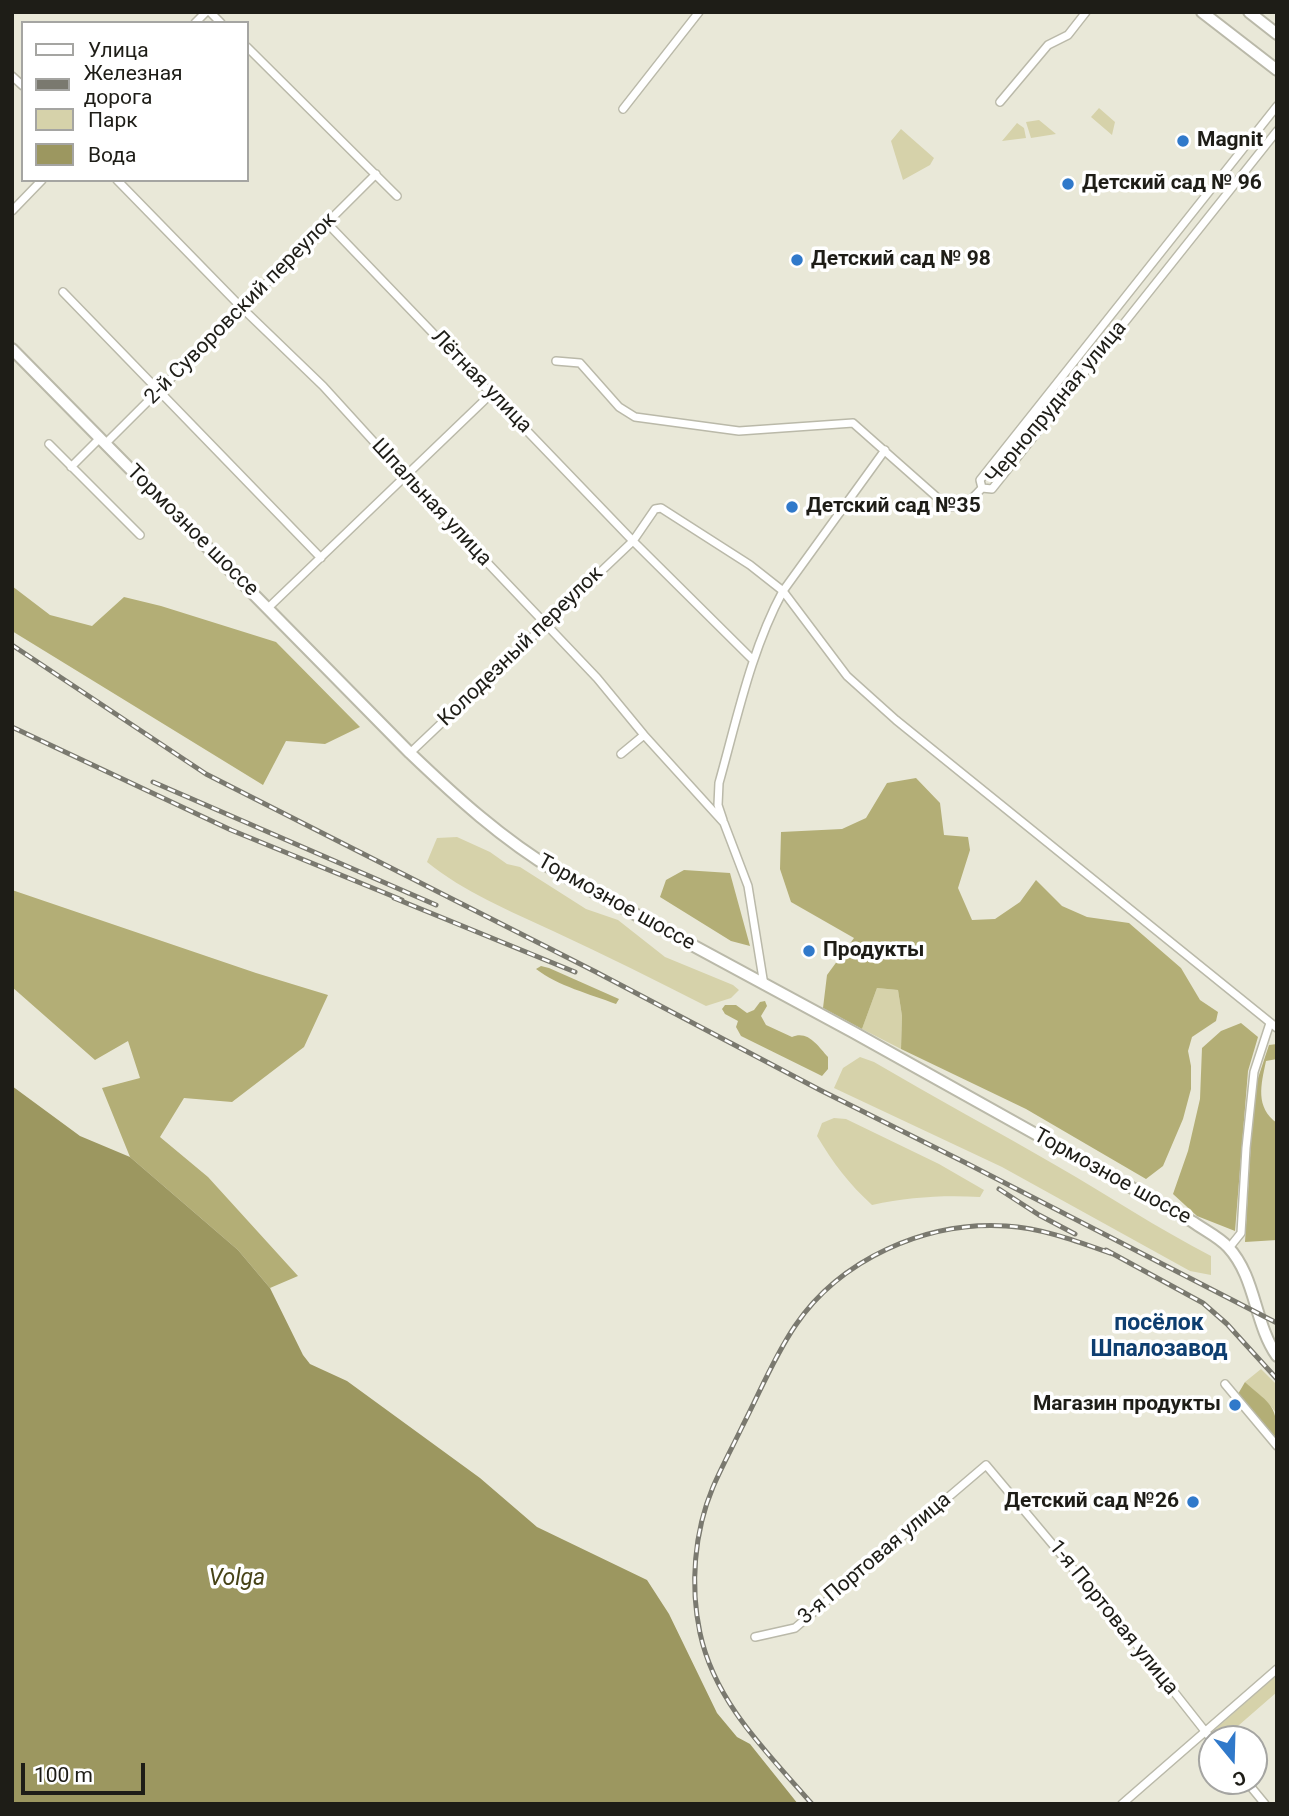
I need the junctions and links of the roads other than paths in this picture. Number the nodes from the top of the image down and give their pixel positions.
1 (699, 12) edge
2 (1086, 12) edge
3 (1202, 12) edge
4 (1249, 12) edge
5 (1277, 34) edge
6 (248, 48) edge
7 (1277, 70) edge
8 (1000, 102) dead end
9 (1277, 106) edge
10 (623, 109) dead end
11 (1277, 131) edge
12 (376, 174) junction
13 (39, 182) edge
14 (119, 182) edge
15 (397, 195) dead end
16 (12, 211) edge
17 (327, 223) junction
18 (63, 292) dead end
19 (241, 307) junction
20 (12, 349) edge
21 (556, 361) dead end
22 (158, 391) junction
23 (492, 393) junction
24 (103, 441) junction
25 (49, 444) dead end
26 (885, 450) junction
27 (71, 467) junction
28 (405, 477) junction
29 (982, 488) junction
30 (140, 536) dead end
31 (633, 541) junction
32 (321, 558) junction
33 (783, 591) junction
34 (268, 608) junction
35 (544, 623) junction
36 (753, 660) junction
37 (644, 735) junction
38 (410, 753) junction
39 (621, 754) dead end
40 (724, 823) junction
41 (764, 985) junction
42 (1273, 1026) edge
43 (1229, 1248) junction
44 (1277, 1356) edge
45 (1225, 1384) dead end
46 (1277, 1446) edge
47 (986, 1465) joint
48 (755, 1637) dead end
49 (1277, 1669) edge
50 (1200, 1725) edge
51 (1213, 1725) edge
52 (1198, 1738) edge
53 (1122, 1804) edge

1 - 10 street
2 - 8 street
3 - 7 street
4 - 5 street
6 - 12 street
9 - 29 street, Чернопрудная улица
11 - 29 street, Чернопрудная улица
12 - 15 street
12 - 17 street, 2-й Суворовский переулок
13 - 16 street
14 - 19 street, Шпальная улица
17 - 19 street, 2-й Суворовский переулок
17 - 23 street, Лётная улица
18 - 22 street
19 - 22 street, 2-й Суворовский переулок
19 - 28 street, Шпальная улица
20 - 24 street, Тормозное шоссе
21 - 26 street
22 - 24 street, 2-й Суворовский переулок
22 - 32 street
23 - 28 street
23 - 31 street, Лётная улица
24 - 27 street, 2-й Суворовский переулок
24 - 34 street, Тормозное шоссе
25 - 27 street
26 - 29 street
26 - 33 street
27 - 30 street
28 - 32 street
28 - 35 street, Шпальная улица
31 - 33 street, Колодезный переулок
31 - 35 street, Колодезный переулок
31 - 36 street, Лётная улица
32 - 34 street
33 - 36 street
33 - 42 street
34 - 38 street, Тормозное шоссе
35 - 37 street, Шпальная улица
35 - 38 street, Колодезный переулок
36 - 40 street
37 - 39 street
37 - 40 street, Шпальная улица
38 - 41 street, Тормозное шоссе
40 - 41 street, Шпальная улица
41 - 43 street, Тормозное шоссе
42 - 43 street
43 - 44 street, Тормозное шоссе
45 - 46 street
47 - 48 street, 3-я Портовая улица
47 - 50 street, 1-я Портовая улица
49 - 51 street
52 - 53 street

